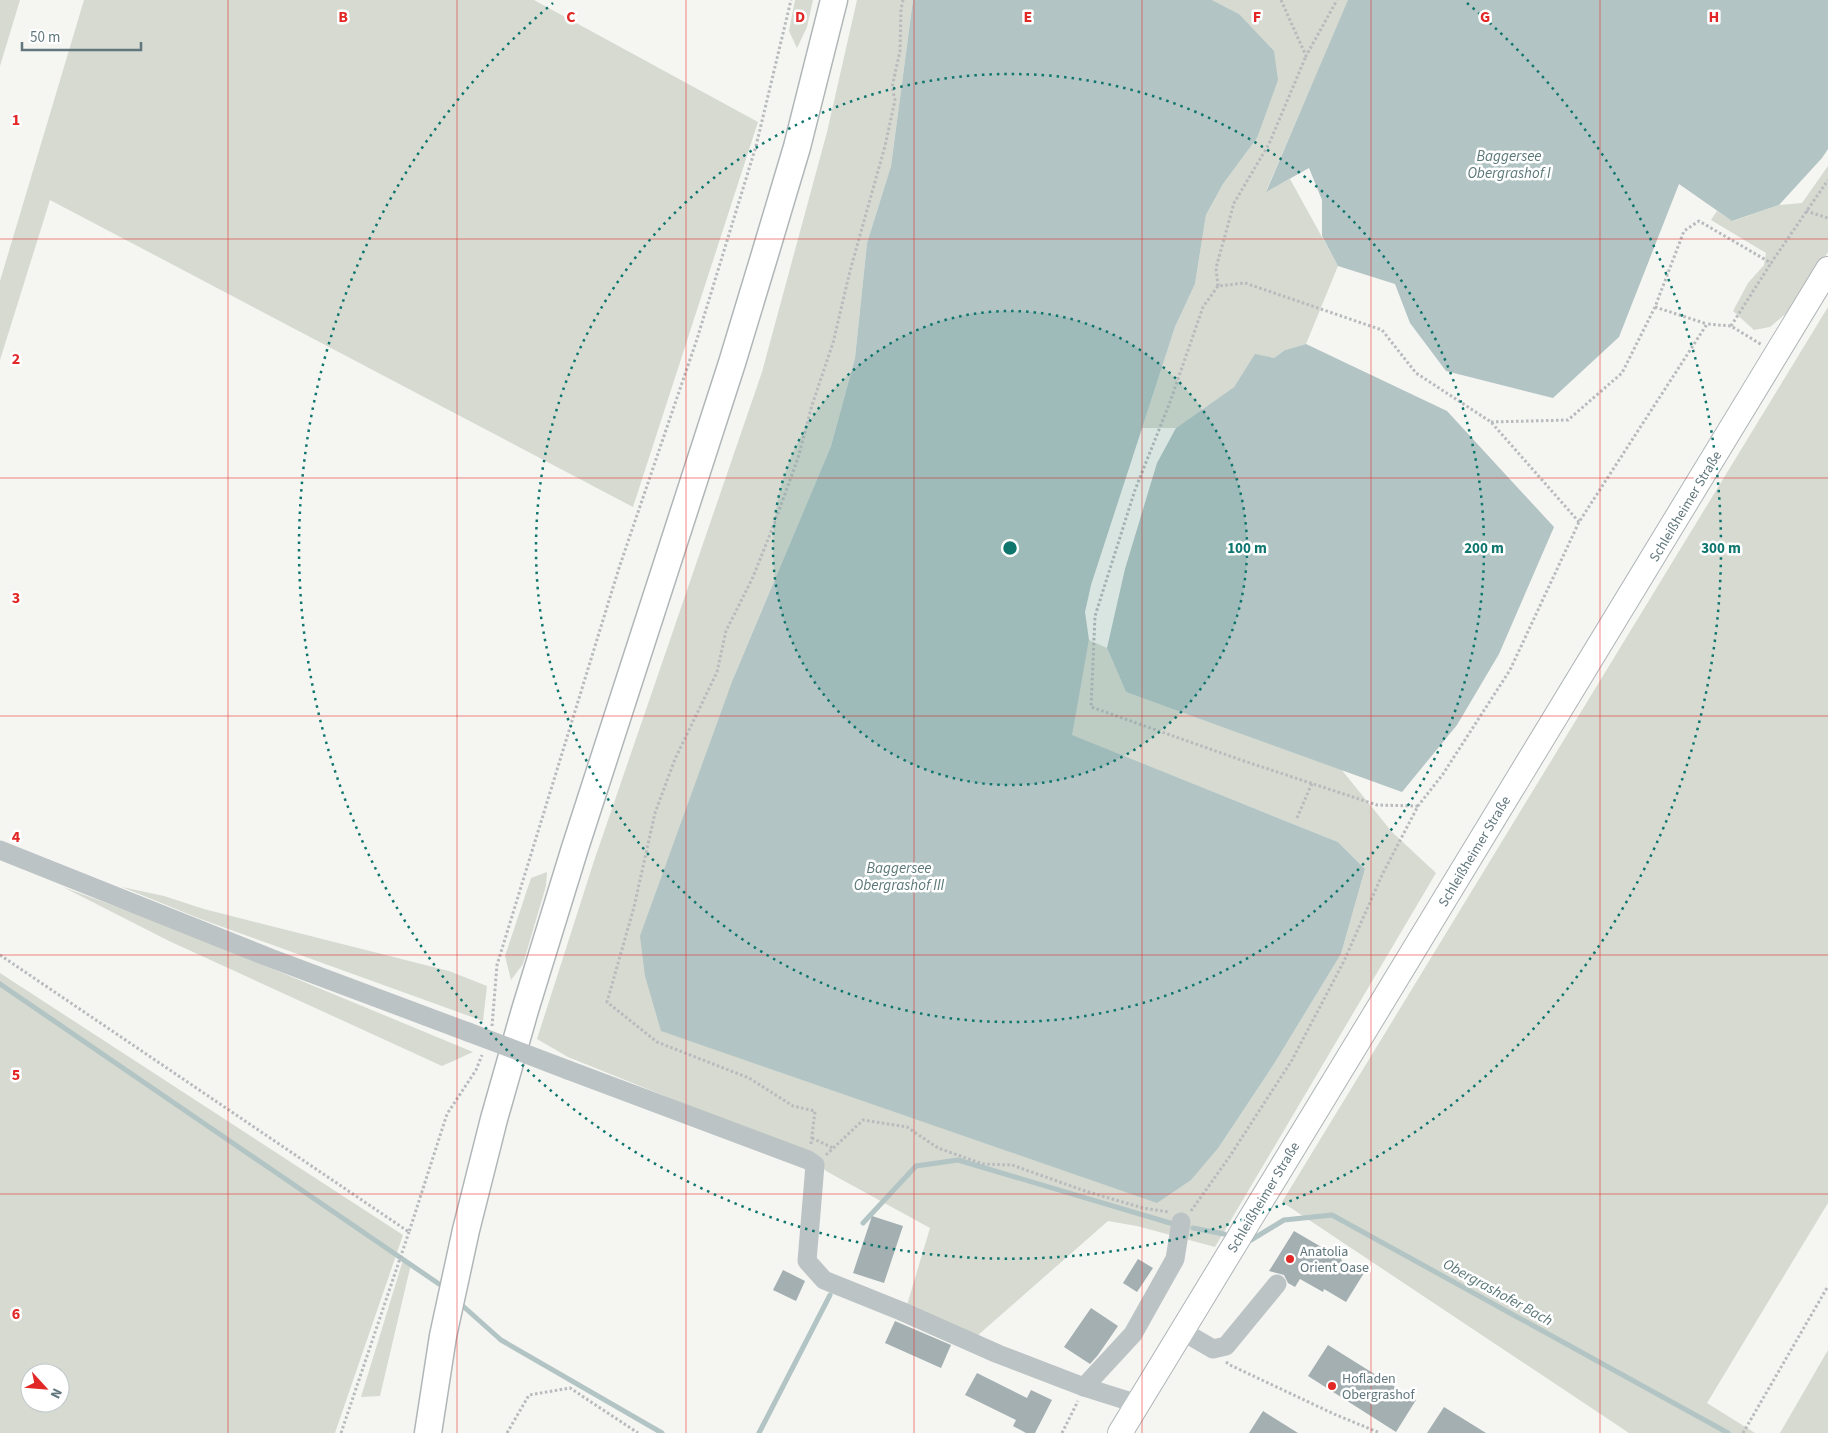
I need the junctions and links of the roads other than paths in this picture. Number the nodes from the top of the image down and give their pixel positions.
1 (834, 0) edge
2 (1828, 269) edge
3 (0, 850) edge
4 (1181, 1214) road end
5 (1277, 1284) dead end
6 (1182, 1331) junction
7 (1084, 1387) junction
8 (1138, 1404) junction
9 (428, 1433) edge
10 (1120, 1433) edge

1 - 9 highway
2 - 6 main road, Schleißheimer Straße
3 - 7 street, bridge
4 - 7 street
5 - 6 street
6 - 8 main road, Schleißheimer Straße
7 - 8 street
8 - 10 main road, Schleißheimer Straße

